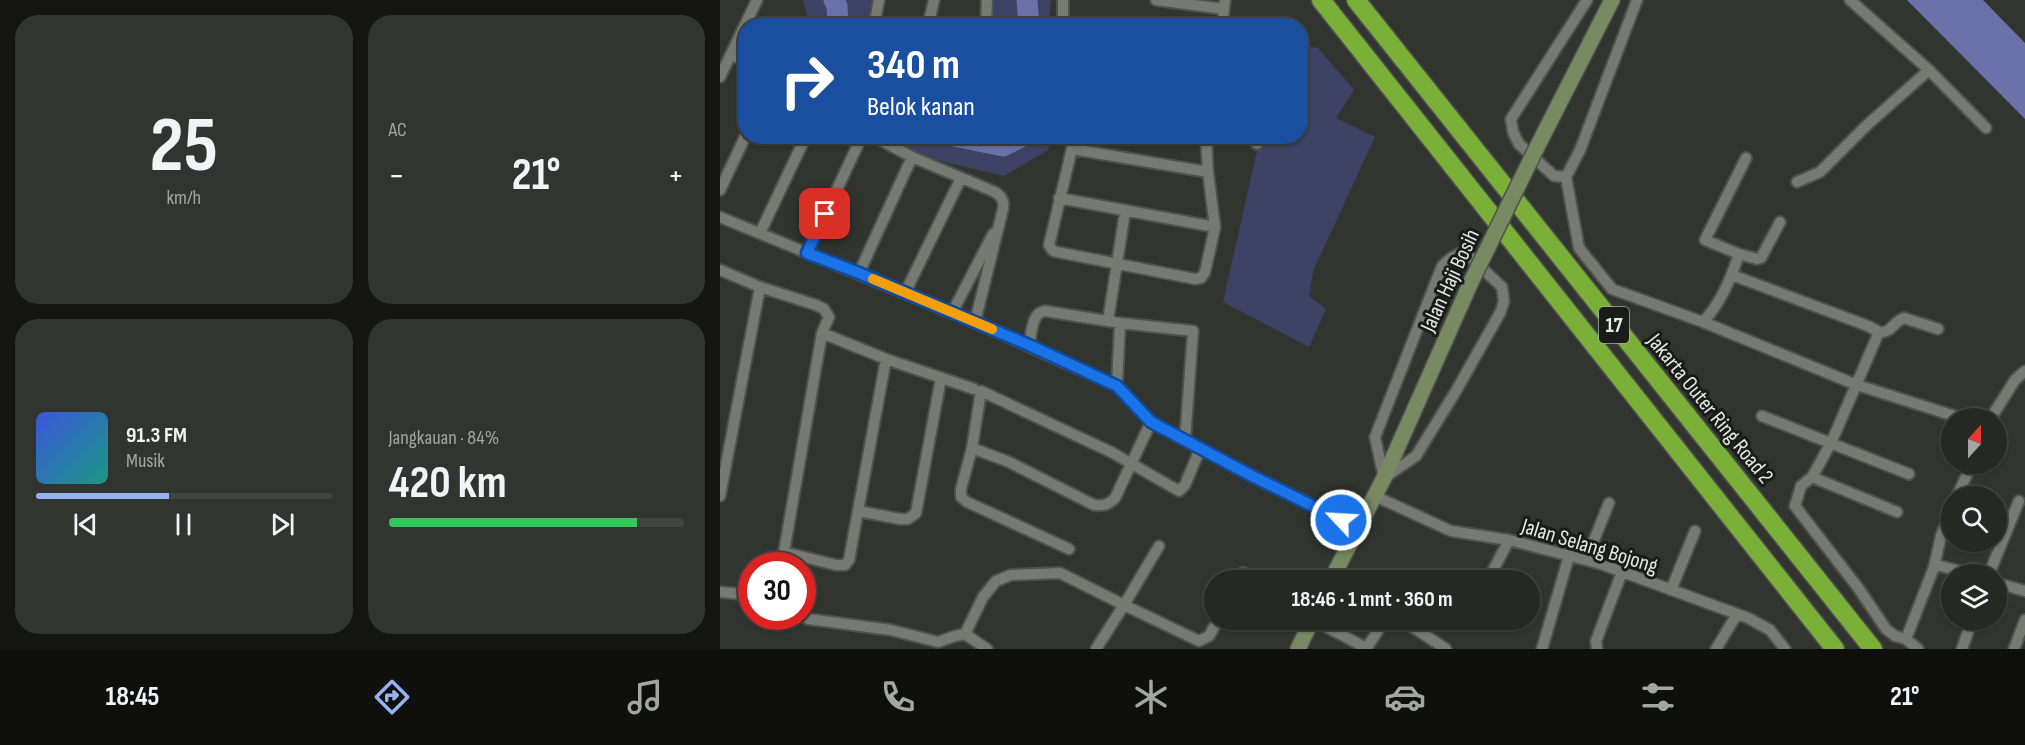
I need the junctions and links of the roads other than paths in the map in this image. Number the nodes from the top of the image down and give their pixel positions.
1 (757, 0) edge
2 (879, 0) edge
3 (934, 0) edge
4 (987, 0) edge
5 (1063, 0) edge
6 (1156, 0) edge
7 (1321, 0) edge
8 (1356, 0) edge
9 (1587, 0) edge
10 (1612, 0) edge
11 (1637, 0) edge
12 (1850, 0) edge
13 (1225, 5) edge
14 (749, 18) edge
15 (876, 18) edge
16 (930, 18) edge
17 (987, 18) edge
18 (1063, 18) edge
19 (738, 42) edge
20 (732, 55) junction
21 (738, 58) edge
22 (1929, 70) junction
23 (720, 77) edge
24 (1986, 128) dead end
25 (742, 144) edge
26 (802, 144) edge
27 (858, 144) edge
28 (888, 144) edge
29 (1073, 144) edge
30 (1206, 144) edge
31 (1072, 149) junction
32 (912, 157) junction
33 (1746, 159) dead end
34 (1208, 172) junction
35 (961, 177) junction
36 (1566, 177) junction
37 (1797, 182) dead end
38 (720, 190) edge
39 (1059, 198) junction
40 (1125, 212) junction
41 (720, 217) edge
42 (1001, 217) junction
43 (1780, 222) dead end
44 (1215, 227) junction
45 (760, 233) junction
46 (807, 253) junction
47 (1739, 254) junction
48 (1117, 264) junction
49 (720, 270) edge
50 (859, 273) junction
51 (1732, 275) junction
52 (760, 287) junction
53 (904, 292) junction
54 (952, 313) junction
55 (1108, 321) junction
56 (975, 322) junction
57 (1703, 322) junction
58 (1120, 323) junction
59 (1938, 329) dead end
60 (1879, 332) junction
61 (822, 333) junction
62 (1029, 345) junction
63 (886, 358) junction
64 (2025, 371) edge
65 (941, 378) junction
66 (1857, 385) junction
67 (1117, 386) junction
68 (974, 389) dead end
69 (1997, 408) edge
70 (1941, 412) edge
71 (1762, 416) dead end
72 (1151, 422) junction
73 (1185, 440) junction
74 (1831, 442) junction
75 (972, 448) junction
76 (1200, 449) junction
77 (1133, 464) junction
78 (1909, 474) dead end
79 (1812, 477) junction
80 (1384, 478) junction
81 (720, 496) edge
82 (1375, 496) junction
83 (2019, 501) dead end
84 (1609, 503) dead end
85 (858, 511) junction
86 (1897, 512) dead end
87 (1358, 527) junction
88 (1695, 531) dead end
89 (1941, 536) edge
90 (1509, 540) junction
91 (1159, 546) dead end
92 (1069, 549) dead end
93 (784, 552) edge
94 (1569, 556) junction
95 (816, 559) edge
96 (1586, 560) junction
97 (1993, 564) edge
98 (1941, 566) edge
99 (1934, 567) junction
100 (1336, 570) edge
101 (1493, 570) edge
102 (1622, 572) junction
103 (2007, 586) edge
104 (1671, 590) junction
105 (2025, 591) edge
106 (720, 592) edge
107 (738, 594) edge
108 (1124, 605) junction
109 (1737, 614) junction
110 (816, 619) edge
111 (2025, 620) edge
112 (1212, 630) edge
113 (1308, 630) edge
114 (1331, 630) edge
115 (1379, 630) edge
116 (1418, 630) edge
117 (1969, 630) edge
118 (964, 634) junction
119 (1906, 639) junction
120 (987, 649) edge
121 (1096, 649) edge
122 (1298, 649) edge
123 (1366, 649) edge
124 (1446, 649) edge
125 (1542, 649) edge
126 (1597, 649) edge
127 (1716, 649) edge
128 (1785, 649) edge
129 (1835, 649) edge
130 (1873, 649) edge
131 (1918, 649) edge
132 (1962, 649) edge
133 (2014, 649) edge

1 - 14 street
2 - 15 street
3 - 16 street
4 - 17 street
5 - 18 street
6 - 13 street
7 - 129 highway, 17
8 - 130 highway, Jakarta Outer Ring Road 2 / 17
9 - 36 street
10 - 80 main road, Jalan Haji Bosih, bridge
11 - 36 street
12 - 22 street
19 - 20 street
20 - 21 street
20 - 23 street
22 - 24 street
22 - 37 street
25 - 38 street
26 - 45 street
27 - 46 street
28 - 32 street
29 - 31 street
30 - 34 street
31 - 34 street
31 - 39 street
32 - 35 street
32 - 50 street
33 - 47 street
34 - 44 street
35 - 42 street
35 - 53 street
36 - 57 street
39 - 40 street
39 - 48 street
40 - 44 street
40 - 48 street
41 - 45 street
42 - 54 street
42 - 56 street
43 - 47 street
44 - 48 street
45 - 46 street
46 - 50 street
47 - 51 street
48 - 55 street
49 - 52 street
50 - 53 street
51 - 57 street
51 - 60 street
52 - 61 street
52 - 81 street
53 - 54 street
54 - 56 street
55 - 58 street
55 - 62 street
56 - 62 street
57 - 66 street
58 - 67 street
58 - 73 street
59 - 60 street
60 - 66 street
61 - 63 street
61 - 93 street
62 - 67 street
63 - 65 street
63 - 85 street
64 - 69 street
65 - 68 street
65 - 85 street
66 - 70 street
66 - 74 street
67 - 72 street
71 - 74 street
72 - 73 street
72 - 77 street
73 - 76 street
74 - 78 street
74 - 79 street
75 - 77 street
75 - 77 street
75 - 92 street
76 - 77 street
76 - 87 street
79 - 86 street
79 - 119 street
80 - 80 street
80 - 82 main road, Jalan Haji Bosih
82 - 87 main road, Jalan Haji Bosih
82 - 90 street, Jalan Selang Bojong
83 - 97 street
84 - 96 street
85 - 95 street
87 - 100 main road, Jalan Haji Bosih
88 - 104 street
89 - 99 street
90 - 94 street, Jalan Selang Bojong
90 - 101 street
91 - 108 street
94 - 96 street, Jalan Selang Bojong
94 - 125 street
96 - 102 street, Jalan Selang Bojong
98 - 99 street
99 - 119 street
102 - 104 street, Jalan Selang Bojong
102 - 126 street
103 - 105 street
104 - 109 street, Jalan Selang Bojong
106 - 107 street
108 - 112 street
108 - 118 street
108 - 121 street
109 - 127 street
109 - 128 street, Jalan Selang Bojong
110 - 118 street
111 - 133 street
113 - 122 main road
114 - 123 street
115 - 123 street
116 - 124 street
117 - 132 street
118 - 120 street
119 - 131 street

